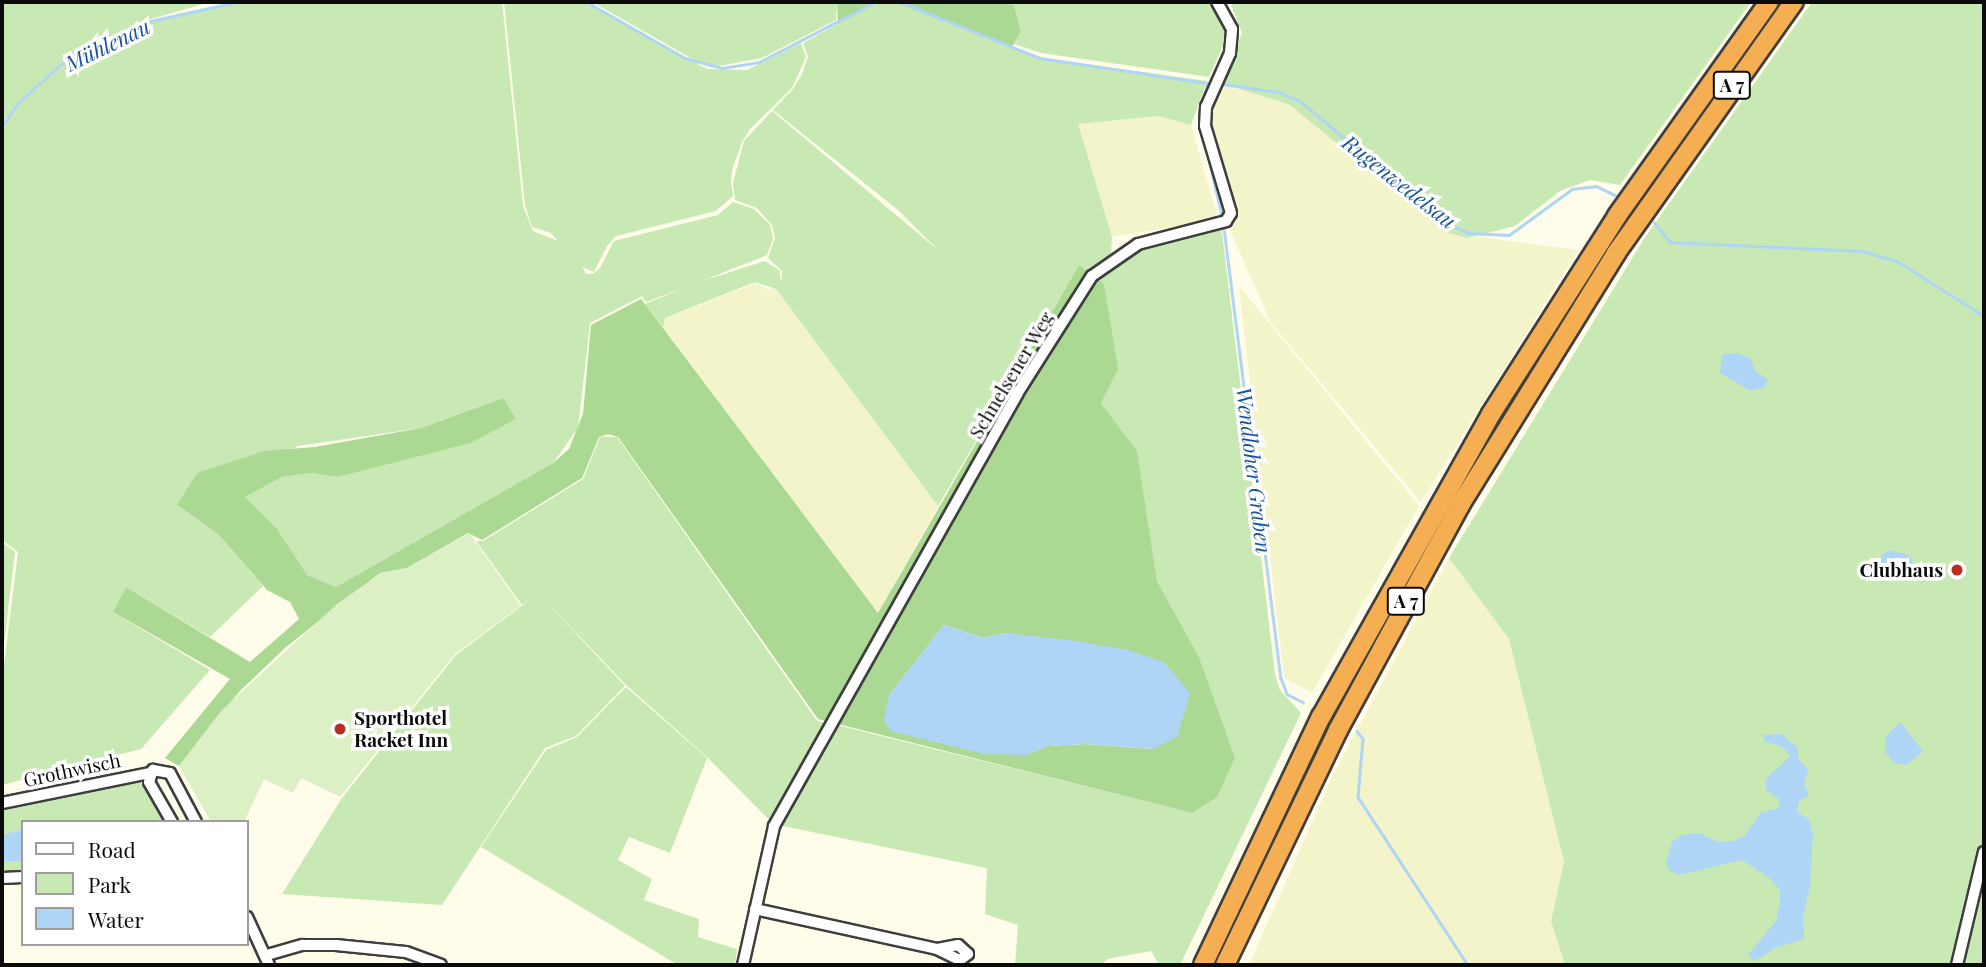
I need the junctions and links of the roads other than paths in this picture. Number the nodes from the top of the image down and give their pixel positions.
1 (1217, 2) edge
2 (1769, 2) edge
3 (1794, 2) edge
4 (149, 773) junction
5 (2, 803) edge
6 (171, 820) edge
7 (195, 820) edge
8 (1984, 852) edge
9 (21, 877) edge
10 (2, 878) edge
11 (755, 909) junction
12 (248, 919) edge
13 (937, 950) dead end
14 (268, 960) edge
15 (441, 965) edge
16 (743, 965) edge
17 (1203, 965) edge
18 (1224, 965) edge
19 (1957, 965) edge

1 - 11 street, Schnelsener Weg
2 - 17 highway, A 7
3 - 18 highway, A 7
4 - 5 street, Grothwisch
4 - 6 street
4 - 7 street
8 - 19 street
9 - 10 street
11 - 13 street
11 - 16 street, Schnelsener Weg
12 - 14 street
14 - 15 street

